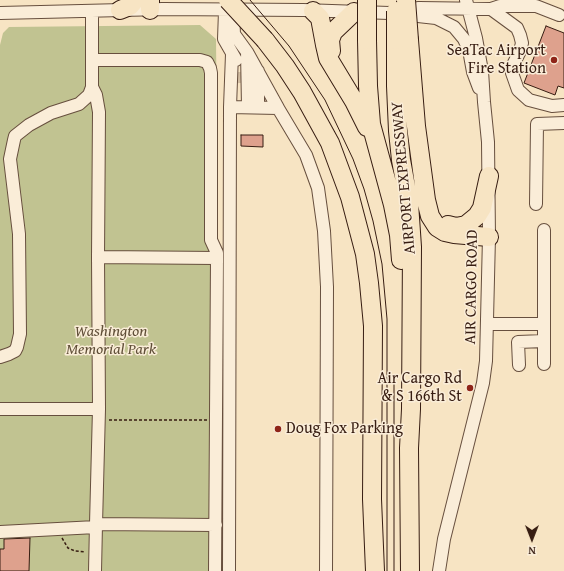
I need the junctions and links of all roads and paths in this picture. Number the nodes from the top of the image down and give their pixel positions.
1 (367, 0) edge
2 (441, 0) edge
3 (145, 3) edge
4 (412, 4) edge
5 (467, 4) edge
6 (393, 6) edge
7 (229, 7) edge
8 (321, 7) edge
9 (491, 9) junction
10 (120, 10) joint
11 (92, 11) junction
12 (354, 12) junction
13 (0, 13) edge
14 (559, 15) dead end
15 (403, 40) junction
16 (232, 54) junction
17 (92, 60) junction
18 (252, 61) junction
19 (92, 86) junction
20 (484, 102) junction
21 (564, 105) edge
22 (230, 107) junction
23 (253, 107) junction
24 (278, 108) junction
25 (564, 123) edge
26 (366, 124) junction
27 (384, 170) junction
28 (423, 174) junction
29 (489, 176) junction
30 (536, 204) dead end
31 (544, 230) dead end
32 (489, 237) junction
33 (98, 257) junction
34 (217, 258) junction
35 (487, 324) junction
36 (544, 324) junction
37 (544, 341) junction
38 (0, 357) edge
39 (544, 364) dead end
40 (519, 365) dead end
41 (0, 409) edge
42 (98, 415) junction
43 (217, 420) junction
44 (409, 448) junction
45 (372, 499) junction
46 (216, 525) junction
47 (96, 526) junction
48 (62, 529) junction
49 (0, 532) edge
50 (95, 552) junction
51 (95, 571) edge
52 (215, 571) edge
53 (229, 571) edge
54 (326, 571) edge
55 (366, 571) edge
56 (375, 571) edge
57 (410, 571) edge
58 (439, 571) edge

1 - 27 highway, bridge
2 - 4 street
3 - 7 street
3 - 10 highway
4 - 5 street
4 - 6 street
4 - 15 highway, bridge
5 - 9 street
5 - 20 street, AIR CARGO ROAD
6 - 12 street
6 - 15 highway, AIRPORT EXPRESSWAY, bridge
6 - 20 street
7 - 8 street
7 - 16 street
7 - 18 street
7 - 45 highway, bridge
8 - 12 street
8 - 26 highway
9 - 14 street
9 - 21 street
10 - 11 street
11 - 13 street
11 - 17 street
12 - 26 highway
15 - 28 highway
15 - 44 highway, AIRPORT EXPRESSWAY
16 - 22 street
16 - 22 street
17 - 19 street
17 - 34 street
18 - 23 street
18 - 23 street
18 - 24 street
19 - 33 street
19 - 38 street
20 - 29 street, AIR CARGO ROAD
22 - 23 street
22 - 53 street
23 - 24 street
24 - 54 street
25 - 30 street
26 - 27 highway
27 - 44 highway
28 - 29 highway
28 - 32 highway
29 - 32 street, AIR CARGO ROAD
31 - 36 street
32 - 35 street, AIR CARGO ROAD
33 - 34 street
33 - 42 street
34 - 43 street
35 - 36 street
35 - 58 street, AIR CARGO ROAD
36 - 37 street
37 - 39 street
37 - 40 street
41 - 42 street
42 - 43 path
42 - 47 street
43 - 46 street
44 - 57 highway, AIRPORT EXPRESSWAY
45 - 55 highway
45 - 56 highway
46 - 47 street
46 - 52 street
47 - 48 street
47 - 50 street
48 - 49 street
48 - 50 path
50 - 51 street

